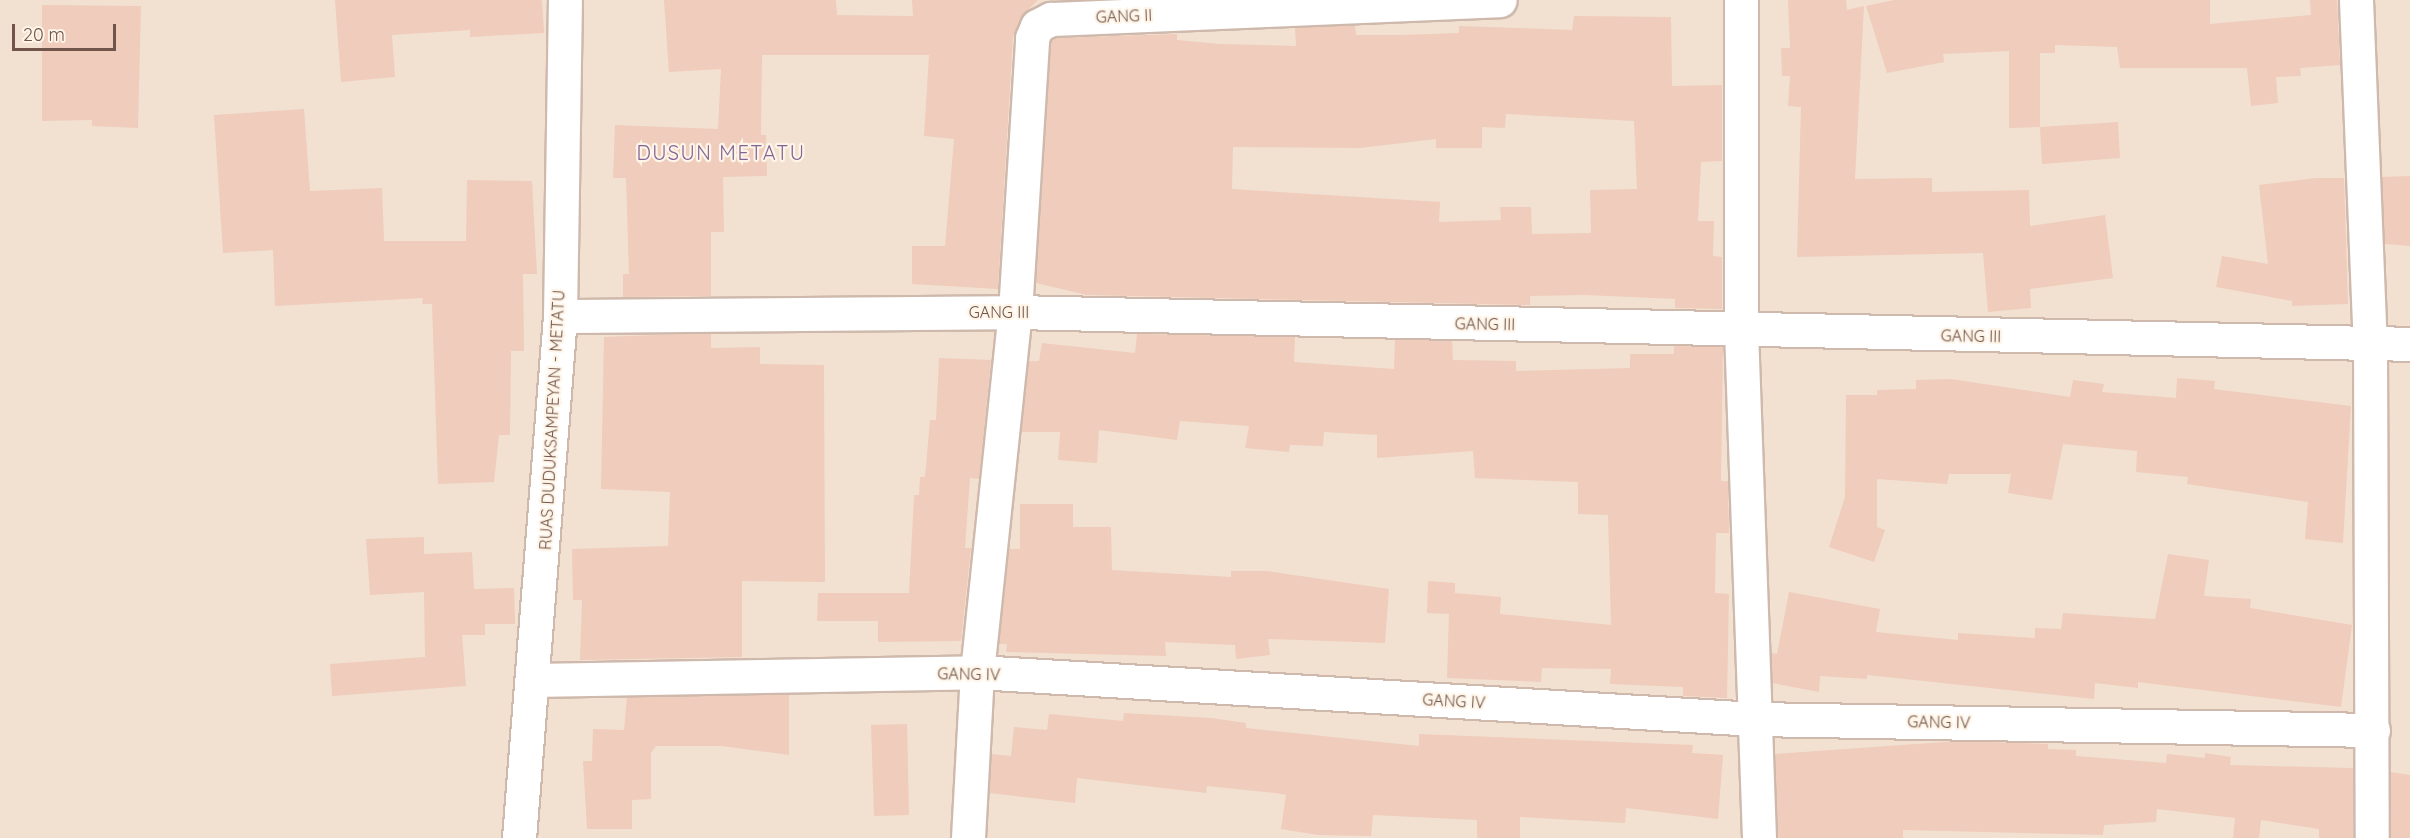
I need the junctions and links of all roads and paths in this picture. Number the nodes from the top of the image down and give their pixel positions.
1 (565, 0) edge
2 (1500, 0) edge
3 (1741, 0) edge
4 (2356, 0) edge
5 (1015, 312) junction
6 (560, 316) junction
7 (1741, 330) junction
8 (2370, 345) junction
9 (2410, 345) edge
10 (977, 672) junction
11 (535, 680) junction
12 (1755, 719) junction
13 (2373, 730) junction
14 (519, 838) edge
15 (968, 838) edge
16 (1759, 838) edge
17 (2372, 838) edge

1 - 6 street, RUAS DUDUKSAMPEYAN - METATU
2 - 5 street, GANG II
3 - 7 street
4 - 8 street
5 - 6 street, GANG III
5 - 7 street, GANG III
5 - 10 street
6 - 11 street, RUAS DUDUKSAMPEYAN - METATU
7 - 8 street, GANG III
7 - 12 street
8 - 9 street, GANG III
8 - 13 street
10 - 11 street, GANG IV
10 - 12 street, GANG IV
10 - 15 street
11 - 14 street, RUAS DUDUKSAMPEYAN - METATU
12 - 13 street, GANG IV
12 - 16 street
13 - 17 street

